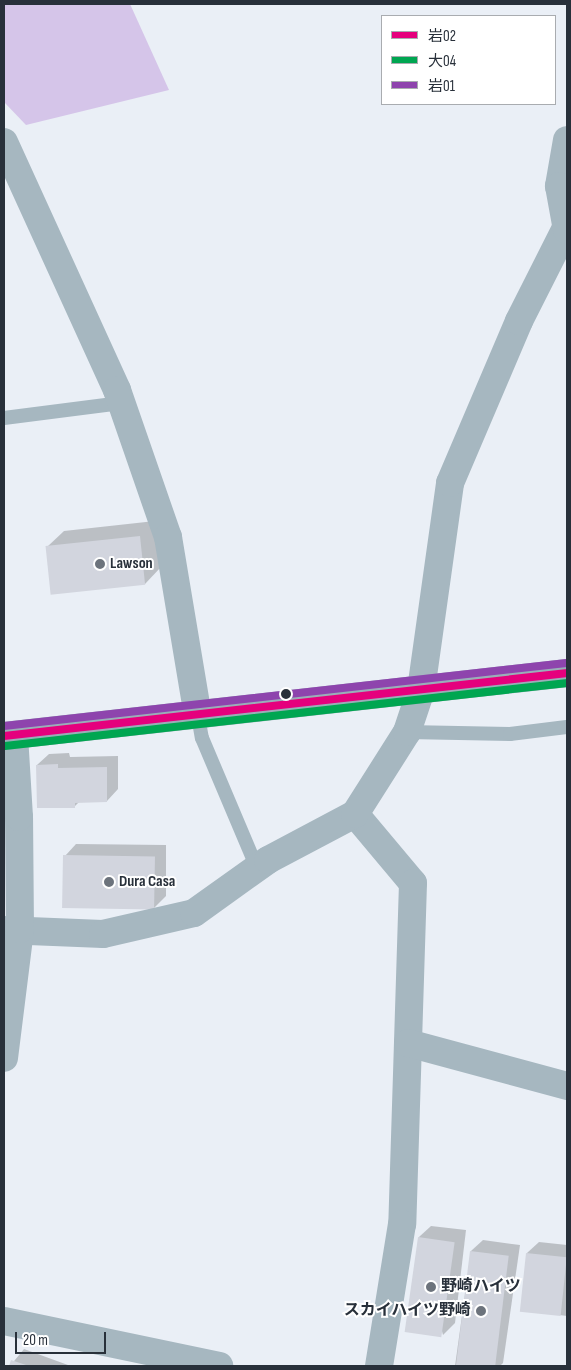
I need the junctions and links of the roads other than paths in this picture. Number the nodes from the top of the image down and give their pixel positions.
1 (567, 140) edge
2 (4, 142) edge
3 (567, 229) edge
4 (121, 403) junction
5 (4, 418) edge
6 (567, 673) edge
7 (421, 690) junction
8 (198, 716) junction
9 (567, 727) edge
10 (407, 732) junction
11 (9, 736) edge
12 (355, 814) junction
13 (257, 868) junction
14 (12, 930) edge
15 (408, 1043) junction
16 (4, 1058) edge
17 (567, 1086) edge
18 (4, 1321) edge
19 (210, 1365) edge
20 (379, 1366) edge

1 - 3 street
2 - 4 street
3 - 7 street
4 - 5 lane
4 - 8 street
6 - 7 main road
7 - 8 main road
7 - 10 street
8 - 11 main road
8 - 13 lane
9 - 10 lane
10 - 12 street
11 - 14 street
12 - 13 street
12 - 15 street
13 - 14 street
14 - 16 street
15 - 17 street
15 - 20 street
18 - 19 street

